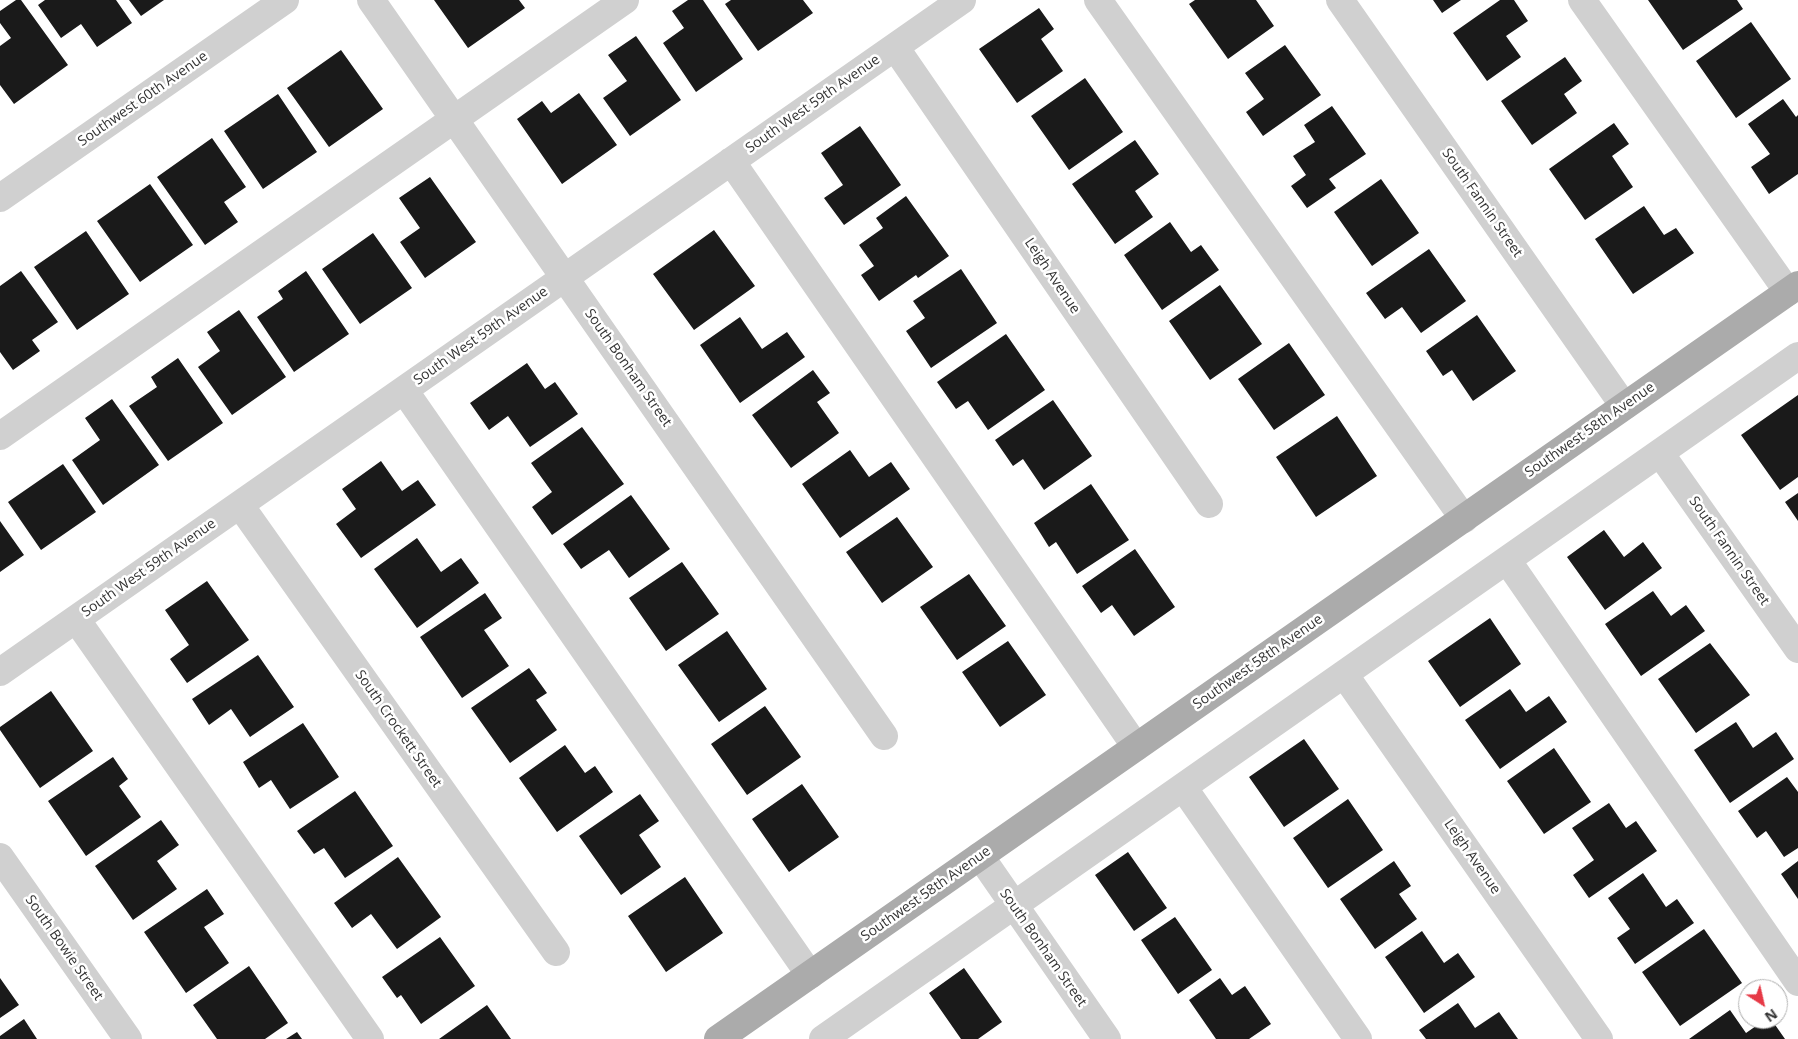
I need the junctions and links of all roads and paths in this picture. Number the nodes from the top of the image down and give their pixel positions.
1 (285, 0) edge
2 (371, 0) edge
3 (625, 0) edge
4 (962, 0) edge
5 (1098, 0) edge
6 (1340, 0) edge
7 (1582, 0) edge
8 (895, 47) junction
9 (454, 120) junction
10 (731, 162) junction
11 (0, 198) edge
12 (565, 278) junction
13 (1793, 289) edge
14 (1798, 356) edge
15 (404, 390) junction
16 (1624, 406) junction
17 (0, 436) edge
18 (1660, 453) junction
19 (1209, 504) dead end
20 (240, 505) junction
21 (1464, 519) junction
22 (1507, 560) junction
23 (76, 619) junction
24 (1798, 649) edge
25 (0, 672) edge
26 (1344, 674) junction
27 (884, 736) dead end
28 (1136, 747) junction
29 (1183, 787) junction
30 (980, 856) junction
31 (0, 857) edge
32 (1014, 906) junction
33 (556, 952) dead end
34 (810, 975) junction
35 (1798, 982) edge
36 (857, 1030) edge
37 (128, 1039) edge
38 (370, 1039) edge
39 (718, 1039) edge
40 (823, 1039) edge
41 (1107, 1039) edge
42 (1358, 1039) edge
43 (1599, 1039) edge

1 - 11 street, Southwest 60th Avenue
2 - 9 street, South Bonham Street
3 - 9 street
4 - 8 street, South West 59th Avenue
5 - 21 street
6 - 16 street, South Fannin Street
7 - 13 street
8 - 10 street, South West 59th Avenue
8 - 19 street, Leigh Avenue
9 - 12 street, South Bonham Street
9 - 17 street
10 - 12 street, South West 59th Avenue
10 - 28 street
12 - 15 street, South West 59th Avenue
12 - 27 street, South Bonham Street
13 - 16 main road, Southwest 58th Avenue
14 - 18 street
15 - 20 street, South West 59th Avenue
15 - 34 street
16 - 21 main road, Southwest 58th Avenue
18 - 22 street
18 - 24 street, South Fannin Street
20 - 23 street, South West 59th Avenue
20 - 33 street, South Crockett Street
21 - 28 main road, Southwest 58th Avenue
22 - 26 street
22 - 35 street
23 - 25 street, South West 59th Avenue
23 - 38 street
26 - 29 street
26 - 43 street, Leigh Avenue
28 - 30 main road, Southwest 58th Avenue
29 - 32 street
29 - 42 street
30 - 32 street, South Bonham Street
30 - 34 main road, Southwest 58th Avenue
31 - 37 street, South Bowie Street
32 - 36 street
32 - 41 street, South Bonham Street
34 - 39 main road, Southwest 58th Avenue
36 - 40 street

